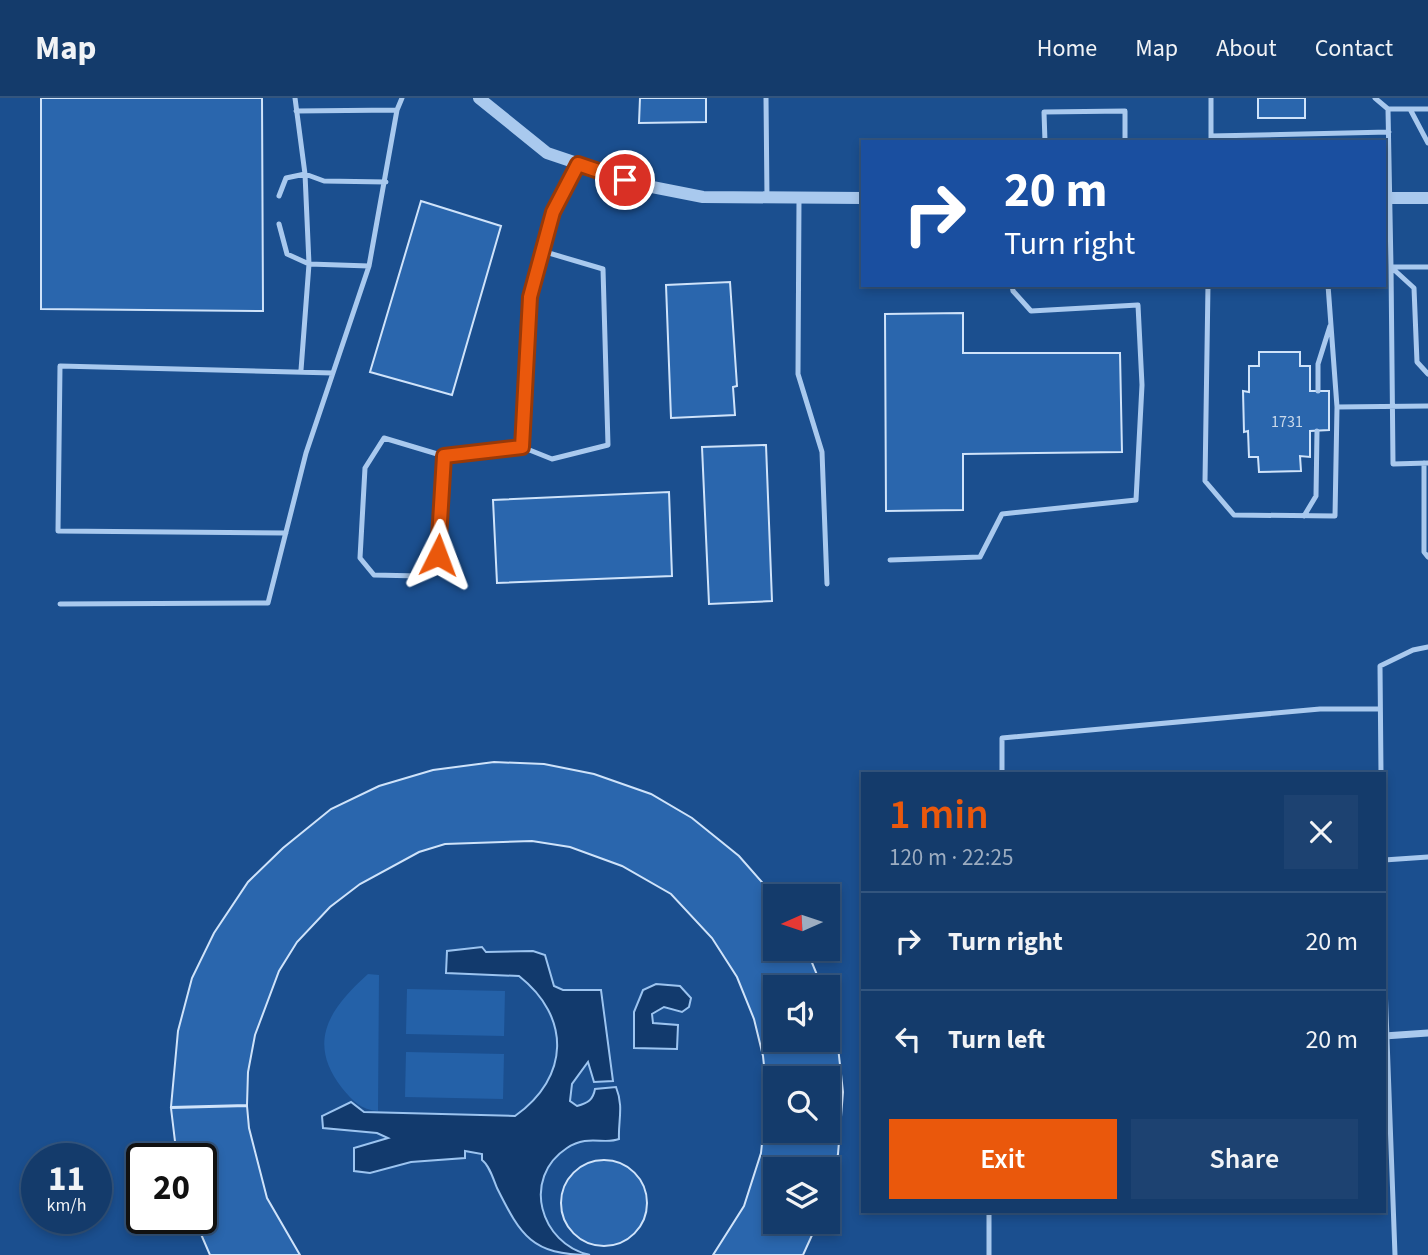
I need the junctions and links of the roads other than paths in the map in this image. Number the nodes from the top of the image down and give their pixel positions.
1 (295, 98) edge
2 (402, 98) edge
3 (479, 98) edge
4 (766, 98) edge
5 (1211, 98) edge
6 (1375, 98) edge
7 (1410, 108) junction
8 (1388, 109) junction
9 (1428, 109) edge
10 (397, 110) junction
11 (296, 111) junction
12 (1389, 132) junction
13 (1211, 139) edge
14 (1045, 140) edge
15 (1125, 140) edge
16 (1428, 143) edge
17 (578, 164) junction
18 (305, 174) junction
19 (386, 182) junction
20 (279, 196) dead end
21 (767, 198) junction
22 (799, 198) junction
23 (861, 198) edge
24 (1387, 198) edge
25 (1428, 198) edge
26 (279, 224) dead end
27 (542, 251) junction
28 (309, 264) junction
29 (369, 266) junction
30 (1391, 267) junction
31 (1428, 267) edge
32 (1012, 287) edge
33 (1208, 287) edge
34 (1328, 287) edge
35 (1331, 324) junction
36 (301, 370) junction
37 (332, 373) junction
38 (1428, 374) edge
39 (1318, 391) dead end
40 (1428, 406) edge
41 (1337, 407) junction
42 (1393, 407) junction
43 (1317, 431) dead end
44 (522, 447) junction
45 (444, 456) junction
46 (1426, 463) edge
47 (1304, 516) junction
48 (286, 533) junction
49 (1428, 557) edge
50 (890, 560) dead end
51 (827, 584) dead end
52 (60, 604) dead end
53 (1428, 647) edge
54 (1380, 709) junction
55 (1002, 772) edge
56 (1381, 772) edge
57 (1428, 857) edge
58 (1386, 860) edge
59 (1428, 1033) edge
60 (1386, 1035) edge
61 (1386, 1057) edge
62 (989, 1213) edge
63 (989, 1255) edge
64 (1395, 1255) edge

1 - 11 lane
2 - 10 lane
3 - 17 street
4 - 21 lane
5 - 13 lane
6 - 8 lane
7 - 8 lane
7 - 9 lane
7 - 16 lane
8 - 12 lane
10 - 11 lane
10 - 19 lane
11 - 18 lane
12 - 13 lane
12 - 24 lane
14 - 15 lane
17 - 21 street
17 - 27 lane
18 - 19 lane
18 - 20 lane
18 - 28 lane
19 - 29 lane
21 - 22 street
22 - 23 street
22 - 51 lane
24 - 25 street
24 - 30 lane
26 - 28 lane
27 - 44 lane
27 - 44 lane
28 - 29 lane
28 - 36 lane
29 - 37 lane
30 - 31 lane
30 - 38 lane
30 - 42 lane
32 - 50 lane
33 - 47 lane
34 - 35 lane
35 - 39 lane
35 - 41 lane
36 - 37 lane
36 - 48 lane
37 - 48 lane
40 - 42 lane
41 - 42 lane
41 - 47 lane
42 - 46 lane
43 - 47 lane
44 - 45 lane
45 - 45 lane
46 - 49 lane
48 - 52 lane
53 - 54 lane
54 - 55 lane
54 - 56 lane
57 - 58 lane
59 - 60 street
61 - 64 lane
62 - 63 lane

